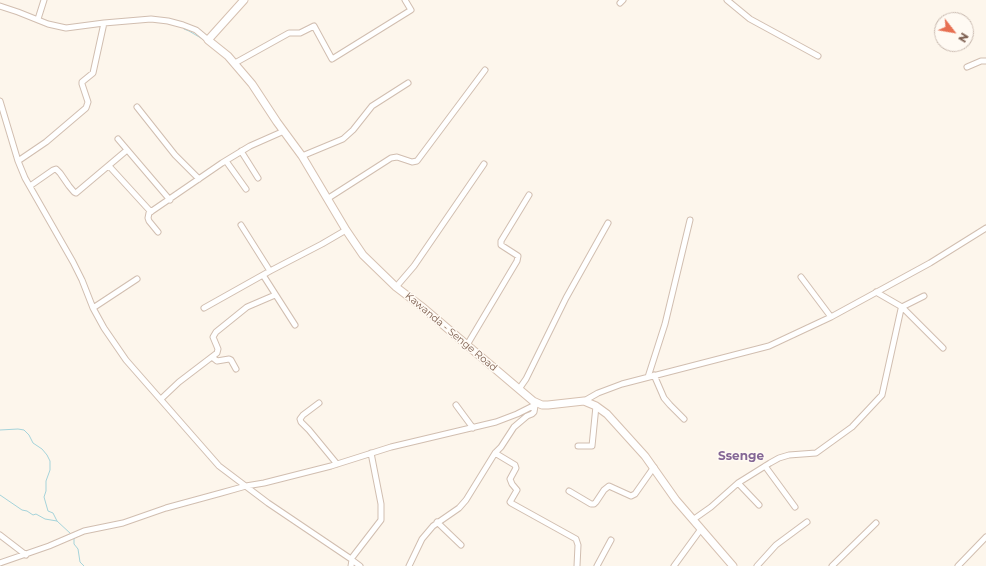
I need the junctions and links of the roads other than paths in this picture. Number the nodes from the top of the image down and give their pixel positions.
1 (44, 0) edge
2 (244, 0) edge
3 (405, 0) edge
4 (728, 0) edge
5 (0, 6) edge
6 (38, 19) junction
7 (104, 23) junction
8 (208, 40) junction
9 (818, 56) dead end
10 (986, 61) edge
11 (235, 63) junction
12 (967, 67) dead end
13 (485, 70) dead end
14 (408, 83) dead end
15 (0, 101) edge
16 (137, 107) dead end
17 (284, 131) junction
18 (118, 139) dead end
19 (127, 150) junction
20 (241, 151) junction
21 (302, 156) junction
22 (226, 160) junction
23 (18, 161) junction
24 (484, 164) dead end
25 (109, 166) junction
26 (258, 178) dead end
27 (198, 179) junction
28 (30, 186) junction
29 (246, 189) dead end
30 (529, 195) dead end
31 (327, 199) junction
32 (170, 200) junction
33 (151, 212) junction
34 (690, 220) dead end
35 (608, 223) dead end
36 (241, 225) dead end
37 (986, 228) edge
38 (346, 230) junction
39 (158, 232) dead end
40 (270, 271) junction
41 (263, 275) junction
42 (801, 277) dead end
43 (137, 279) dead end
44 (396, 287) junction
45 (876, 292) junction
46 (275, 295) junction
47 (924, 296) dead end
48 (902, 307) junction
49 (93, 308) junction
50 (204, 308) dead end
51 (831, 317) junction
52 (295, 325) dead end
53 (468, 345) junction
54 (943, 348) dead end
55 (212, 357) junction
56 (236, 369) dead end
57 (654, 375) junction
58 (648, 377) junction
59 (519, 389) junction
60 (161, 399) junction
61 (584, 400) junction
62 (319, 403) dead end
63 (456, 405) dead end
64 (536, 405) junction
65 (596, 406) junction
66 (684, 419) dead end
67 (473, 428) junction
68 (578, 446) dead end
69 (371, 453) junction
70 (495, 453) junction
71 (336, 464) junction
72 (765, 466) junction
73 (654, 467) junction
74 (738, 483) junction
75 (246, 486) junction
76 (569, 491) dead end
77 (759, 506) dead end
78 (795, 507) dead end
79 (694, 519) junction
80 (437, 522) junction
81 (807, 522) dead end
82 (876, 523) dead end
83 (701, 529) junction
84 (0, 535) edge
85 (986, 537) edge
86 (612, 540) dead end
87 (462, 545) dead end
88 (26, 555) junction
89 (351, 562) edge
90 (0, 563) edge
91 (360, 566) edge
92 (409, 566) edge
93 (577, 566) edge
94 (597, 566) edge
95 (674, 566) edge
96 (733, 566) edge
97 (757, 566) edge
98 (832, 566) edge
99 (958, 566) edge

1 - 6 street
2 - 8 street
3 - 11 street
4 - 9 street
5 - 6 street
6 - 7 street
7 - 8 street
7 - 23 street
8 - 11 street, Kawanda - Senge Road
10 - 12 street
11 - 17 street, Kawanda - Senge Road
13 - 31 street
14 - 21 street
15 - 23 street
16 - 27 street
17 - 20 street
17 - 21 street, Kawanda - Senge Road
18 - 19 street
19 - 25 street
19 - 32 street
20 - 22 street
20 - 26 street
21 - 31 street, Kawanda - Senge Road
22 - 27 street
22 - 29 street
23 - 28 street
24 - 44 street
25 - 28 street
25 - 33 street
27 - 32 street
28 - 49 street
30 - 53 street
31 - 38 street, Kawanda - Senge Road
32 - 33 street
33 - 39 street
34 - 58 street
35 - 59 street
36 - 40 street
37 - 45 street
38 - 40 street
38 - 44 street, Kawanda - Senge Road
40 - 41 street
41 - 46 street
41 - 50 street
42 - 51 street
43 - 49 street
44 - 53 street, Kawanda - Senge Road
45 - 48 street
45 - 51 street
46 - 52 street
46 - 55 street
47 - 48 street
48 - 54 street
48 - 72 street
49 - 60 street
51 - 57 street
53 - 59 street, Kawanda - Senge Road
55 - 56 street
55 - 60 street
57 - 58 street
57 - 66 street
58 - 61 street
59 - 64 street, Kawanda - Senge Road
60 - 75 street
61 - 64 street
61 - 65 street
62 - 71 street
63 - 67 street
64 - 67 street
64 - 70 street
65 - 68 street
65 - 73 street
67 - 69 street
69 - 71 street
69 - 89 street
70 - 80 street
70 - 93 street
71 - 75 street
72 - 74 street
72 - 78 street
73 - 76 street
73 - 79 street
74 - 77 street
74 - 79 street
75 - 88 street
75 - 89 street
79 - 83 street
80 - 87 street
80 - 92 street
81 - 97 street
82 - 98 street
83 - 95 street
83 - 96 street
84 - 88 street
85 - 99 street
86 - 94 street
88 - 90 street
89 - 91 street

